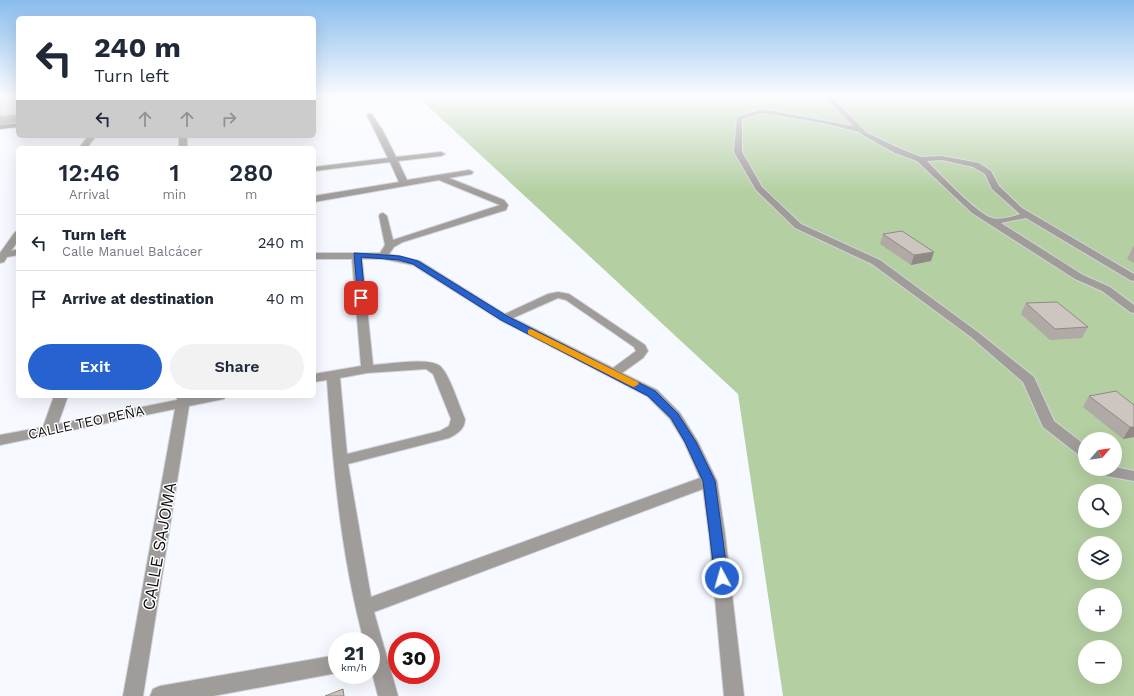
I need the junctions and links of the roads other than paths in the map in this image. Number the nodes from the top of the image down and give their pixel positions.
1 (378, 128) edge
2 (739, 128) edge
3 (855, 128) edge
4 (861, 130) joint
5 (441, 154) dead end
6 (391, 159) junction
7 (920, 159) junction
8 (316, 169) edge
9 (469, 172) dead end
10 (440, 177) junction
11 (404, 183) junction
12 (316, 199) edge
13 (1027, 215) junction
14 (383, 216) dead end
15 (991, 221) junction
16 (16, 237) edge
17 (386, 250) junction
18 (16, 253) edge
19 (357, 255) junction
20 (316, 256) edge
21 (1, 257) edge
22 (1134, 278) edge
23 (1134, 310) edge
24 (504, 318) junction
25 (367, 369) junction
26 (614, 373) junction
27 (333, 375) junction
28 (316, 378) edge
29 (60, 398) edge
30 (196, 398) edge
31 (184, 399) edge
32 (49, 429) junction
33 (0, 440) edge
34 (1078, 447) edge
35 (340, 461) junction
36 (1122, 474) edge
37 (1134, 476) edge
38 (709, 481) junction
39 (364, 608) junction
40 (369, 632) edge
41 (328, 666) edge
42 (380, 674) edge
43 (133, 696) edge
44 (160, 696) edge
45 (388, 696) edge
46 (734, 696) edge

1 - 6 street
2 - 34 street
3 - 4 street
4 - 7 street
5 - 6 street
6 - 8 street
6 - 11 street
7 - 13 street
7 - 15 street
9 - 10 street
10 - 11 street
10 - 17 street
11 - 12 street
13 - 15 street
13 - 22 street
14 - 17 street
15 - 23 street
16 - 21 street
17 - 19 street
17 - 24 street
18 - 21 street
19 - 20 street
19 - 25 street
24 - 26 street
24 - 26 street
25 - 27 street
25 - 35 street
26 - 38 street
27 - 28 street
27 - 35 street
29 - 32 street
30 - 31 street, CALLE TEO PEÑA
31 - 32 street, CALLE TEO PEÑA
31 - 43 street, CALLE SAJOMA
32 - 33 street, CALLE TEO PEÑA
35 - 39 street
36 - 37 street
38 - 39 street
38 - 46 street
39 - 40 street
41 - 44 street
42 - 45 street

